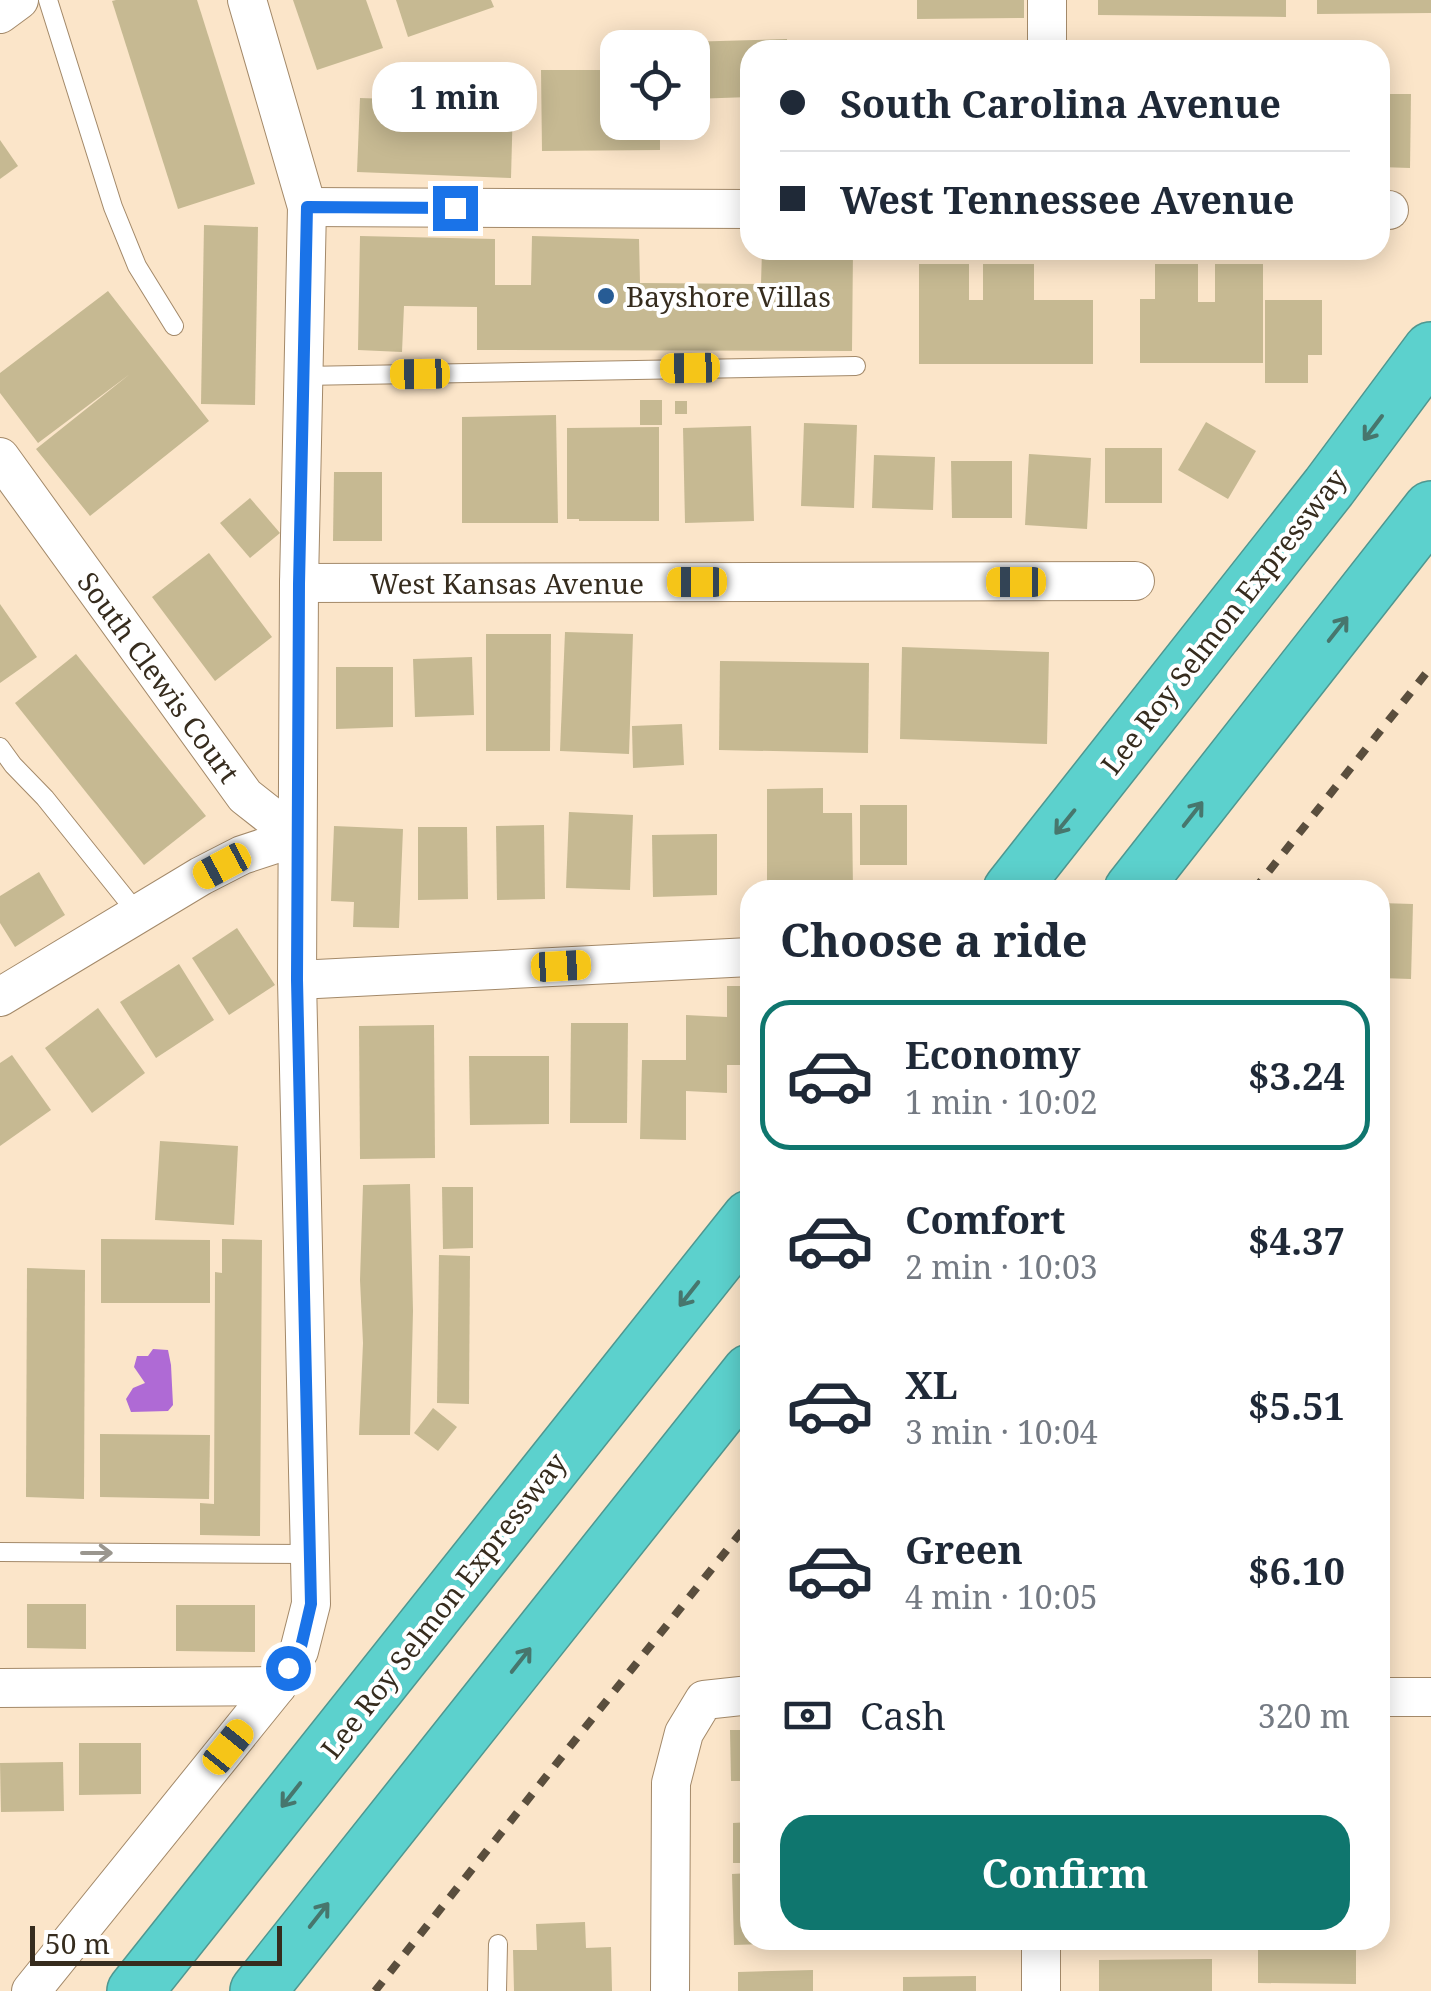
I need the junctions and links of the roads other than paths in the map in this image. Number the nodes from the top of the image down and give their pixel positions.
1 (19, 0) edge
2 (48, 0) edge
3 (248, 0) edge
4 (1047, 0) edge
5 (0, 14) edge
6 (1047, 40) edge
7 (307, 207) junction
8 (740, 209) edge
9 (174, 326) dead end
10 (1431, 350) edge
11 (856, 366) dead end
12 (303, 376) junction
13 (0, 457) edge
14 (1431, 510) edge
15 (1135, 581) dead end
16 (299, 584) junction
17 (0, 747) edge
18 (298, 838) junction
19 (1019, 880) edge
20 (1140, 880) edge
21 (138, 914) junction
22 (740, 958) edge
23 (297, 980) junction
24 (0, 996) edge
25 (740, 1231) edge
26 (740, 1385) edge
27 (0, 1552) edge
28 (308, 1554) junction
29 (276, 1686) junction
30 (0, 1688) edge
31 (740, 1696) edge
32 (1390, 1697) edge
33 (1431, 1698) edge
34 (498, 1944) dead end
35 (1041, 1950) edge
36 (31, 1991) edge
37 (135, 1991) edge
38 (258, 1991) edge
39 (497, 1991) edge
40 (670, 1991) edge
41 (1041, 1991) edge

1 - 5 street
2 - 9 lane
3 - 7 street
4 - 6 street
7 - 8 street
7 - 12 street
10 -> 19 highway, Lee Roy Selmon Expressway
11 - 12 lane
12 - 16 street
13 - 18 street, South Clewis Court
20 -> 14 highway
15 - 16 street, West Kansas Avenue
16 - 18 street
17 - 21 lane
18 - 21 street
18 - 23 street
21 - 24 street
22 - 23 street
23 - 28 street
25 -> 37 highway, Lee Roy Selmon Expressway
38 -> 26 highway
27 -> 28 lane
28 - 29 street
29 - 30 street
29 - 36 street
31 - 40 street
32 - 33 street
34 - 39 lane
35 - 41 street

